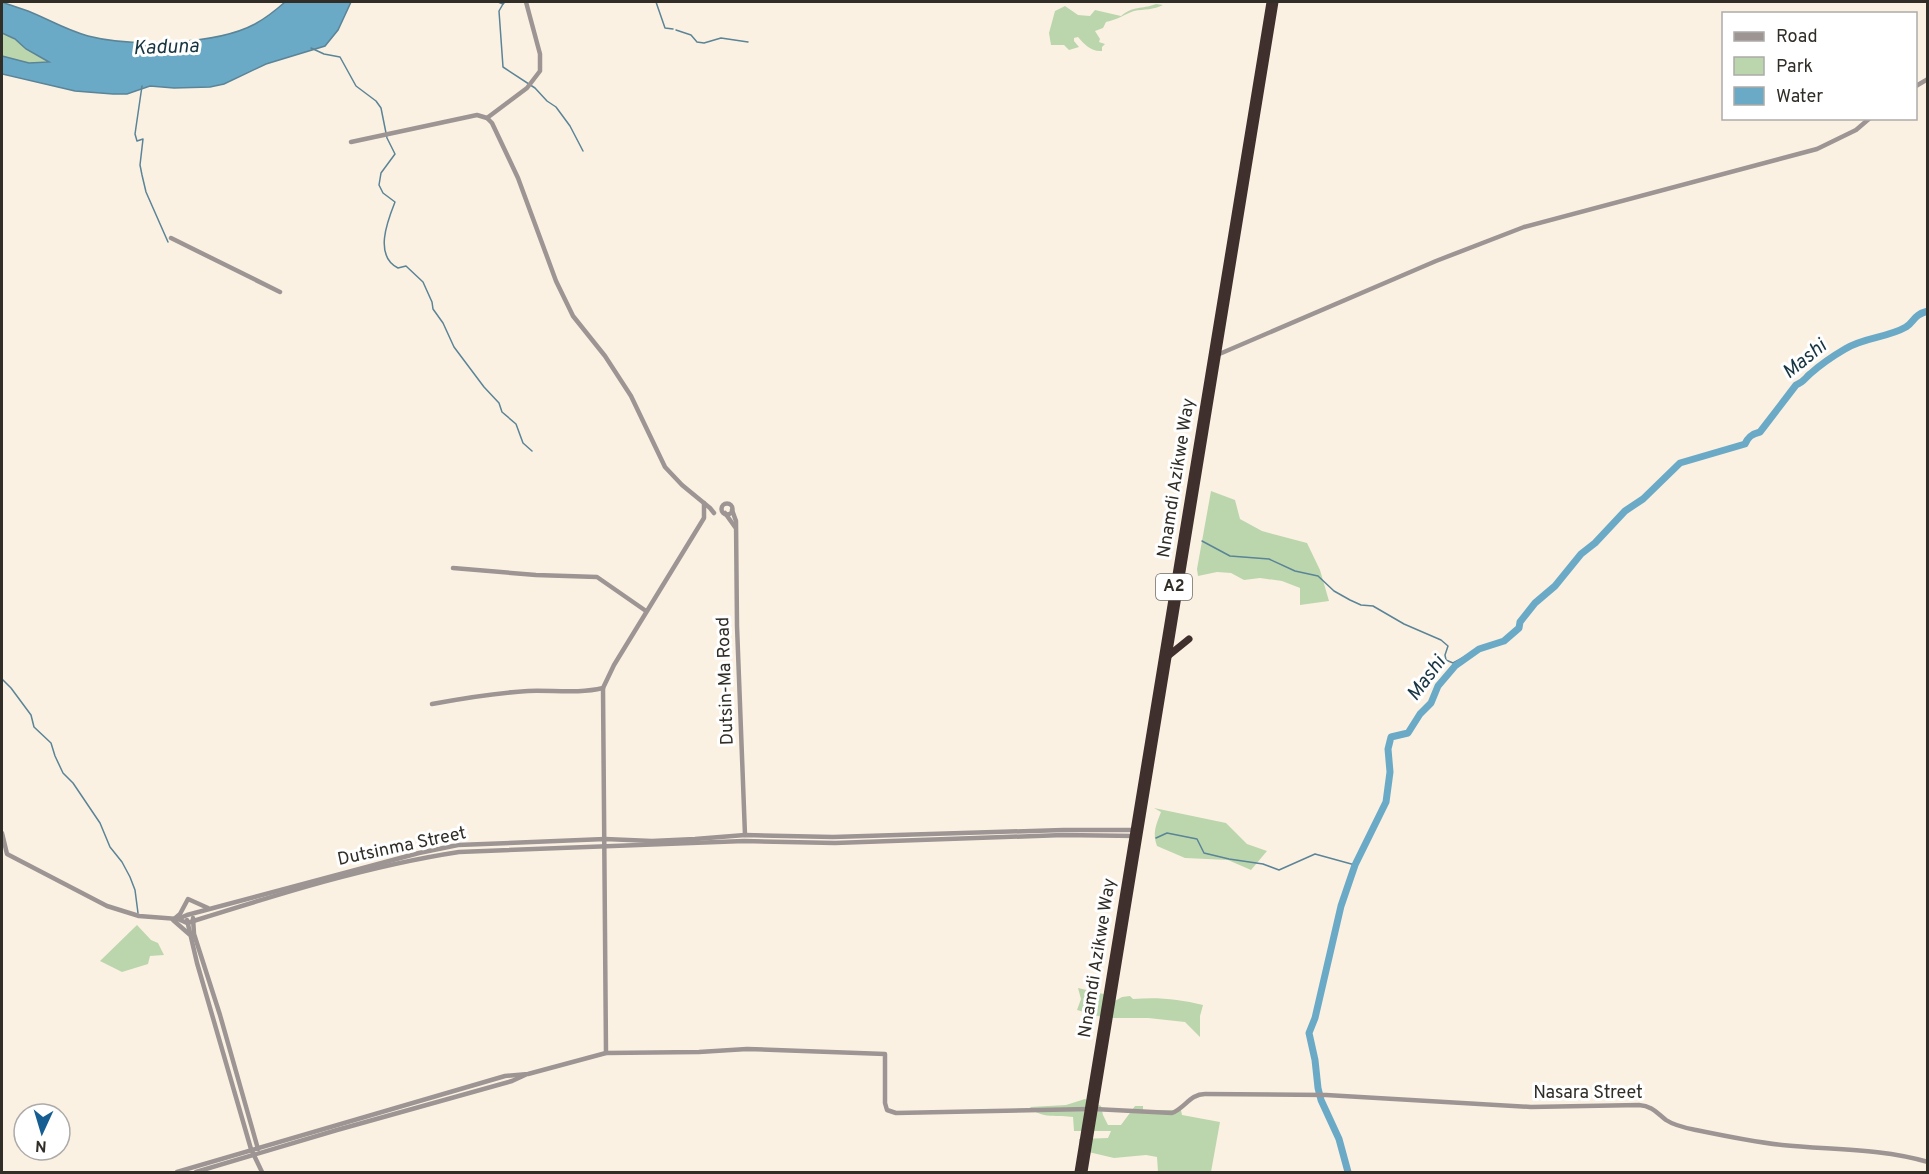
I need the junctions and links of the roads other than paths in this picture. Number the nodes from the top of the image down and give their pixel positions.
1 (526, 2) edge
2 (1270, 2) edge
3 (1275, 2) edge
4 (487, 118) junction
5 (1868, 120) edge
6 (351, 142) dead end
7 (171, 238) dead end
8 (280, 292) dead end
9 (1217, 355) junction
10 (703, 501) junction
11 (723, 506) junction
12 (710, 508) junction
13 (732, 510) junction
14 (714, 513) junction
15 (724, 513) junction
16 (705, 515) junction
17 (735, 527) junction
18 (453, 568) dead end
19 (646, 611) junction
20 (1189, 639) dead end
21 (1168, 656) junction
22 (603, 688) junction
23 (432, 704) dead end
24 (2, 833) edge
25 (1136, 833) junction
26 (745, 838) junction
27 (605, 839) junction
28 (605, 845) junction
29 (208, 909) junction
30 (193, 913) junction
31 (187, 915) junction
32 (202, 918) junction
33 (176, 919) junction
34 (193, 921) junction
35 (187, 922) junction
36 (192, 934) junction
37 (606, 1053) junction
38 (1091, 1109) junction
39 (255, 1151) junction
40 (1928, 1162) edge
41 (177, 1173) edge
42 (196, 1173) edge
43 (262, 1173) edge
44 (1078, 1173) edge
45 (1084, 1173) edge

1 - 4 street
2 - 25 highway, Nnamdi Azikwe Way / A2
3 - 9 highway, Nnamdi Azikwe Way / A2
4 - 6 street
4 - 10 street
5 - 9 street
7 - 8 street
9 - 21 highway, Nnamdi Azikwe Way / A2
10 - 12 street
10 - 16 street
11 - 12 street
11 - 13 street
11 - 15 street
12 - 14 street
12 - 16 street
13 - 15 street
13 - 17 street, Dutsin-Ma Road
14 - 15 street
14 - 16 street
15 - 17 street
16 - 19 street
17 - 26 street, Dutsin-Ma Road
18 - 19 street
19 - 22 street
20 - 21 highway
21 - 25 highway, Nnamdi Azikwe Way / A2
22 - 23 street
22 - 27 street
24 - 33 street, Dutsinma Street
25 - 26 street
25 - 38 highway, Nnamdi Azikwe Way / A2
26 - 27 street, Dutsinma Street
26 - 28 street, Dutsinma Street
27 - 28 street
27 - 29 street, Dutsinma Street
28 - 32 street, Dutsinma Street
28 - 37 street
29 - 30 street, Dutsinma Street
29 - 33 street
30 - 31 street, Dutsinma Street
30 - 34 street
31 - 33 street, Dutsinma Street
31 - 35 street
32 - 34 street, Dutsinma Street
32 - 36 street
33 - 35 street, Dutsinma Street
33 - 36 street
34 - 35 street, Dutsinma Street
34 - 36 street
35 - 36 street
36 - 39 street
37 - 38 street, Nasara Street
37 - 39 street
38 - 40 street, Nasara Street
38 - 44 highway, Nnamdi Azikwe Way / A2
38 - 45 highway, Nnamdi Azikwe Way / A2
39 - 41 street
39 - 42 street
39 - 43 street

